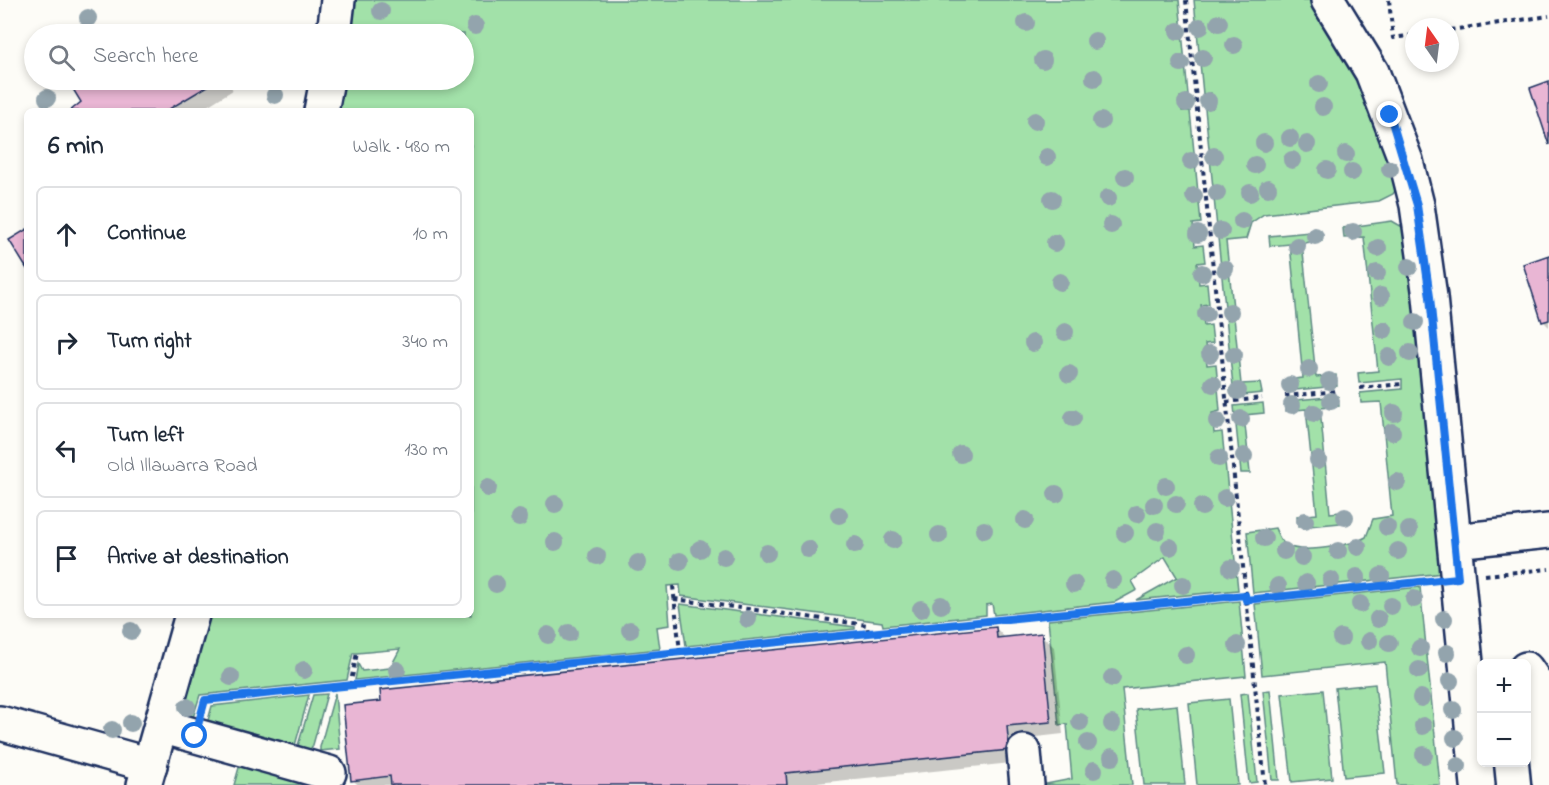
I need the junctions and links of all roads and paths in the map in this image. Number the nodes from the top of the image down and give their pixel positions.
1 (338, 0) edge
2 (1186, 0) edge
3 (1328, 0) edge
4 (1389, 0) edge
5 (1549, 16) edge
6 (335, 24) edge
7 (1459, 29) edge
8 (1405, 36) edge
9 (325, 90) edge
10 (322, 108) edge
11 (1402, 384) dead end
12 (1360, 388) dead end
13 (1338, 391) dead end
14 (1285, 396) dead end
15 (1262, 398) dead end
16 (1226, 402) junction
17 (1549, 531) edge
18 (1455, 541) junction
19 (1549, 569) edge
20 (1458, 578) junction
21 (673, 586) dead end
22 (1246, 597) junction
23 (674, 599) junction
24 (191, 618) edge
25 (868, 633) junction
26 (680, 652) junction
27 (357, 653) dead end
28 (1473, 667) edge
29 (1531, 675) edge
30 (350, 686) junction
31 (0, 723) edge
32 (161, 726) junction
33 (195, 736) junction
34 (1024, 752) dead end
35 (329, 773) dead end
36 (147, 775) edge
37 (1549, 782) edge
38 (1027, 785) edge
39 (1265, 785) edge
40 (1478, 785) edge

1 - 6 street
2 - 16 path
3 - 18 street
4 - 8 path
5 - 7 path
9 - 10 street
11 - 12 path
13 - 14 path
15 - 16 path
16 - 22 path
17 - 18 street
18 - 20 street
19 - 20 path
20 - 22 path
20 - 28 street
21 - 23 path
22 - 25 path
22 - 39 path
23 - 25 path
23 - 26 path
24 - 32 street
25 - 26 path
26 - 30 path
27 - 30 path
28 - 40 street
29 - 37 street
30 - 33 path
31 - 36 street
32 - 33 street
32 - 36 street
33 - 35 street
34 - 38 street

